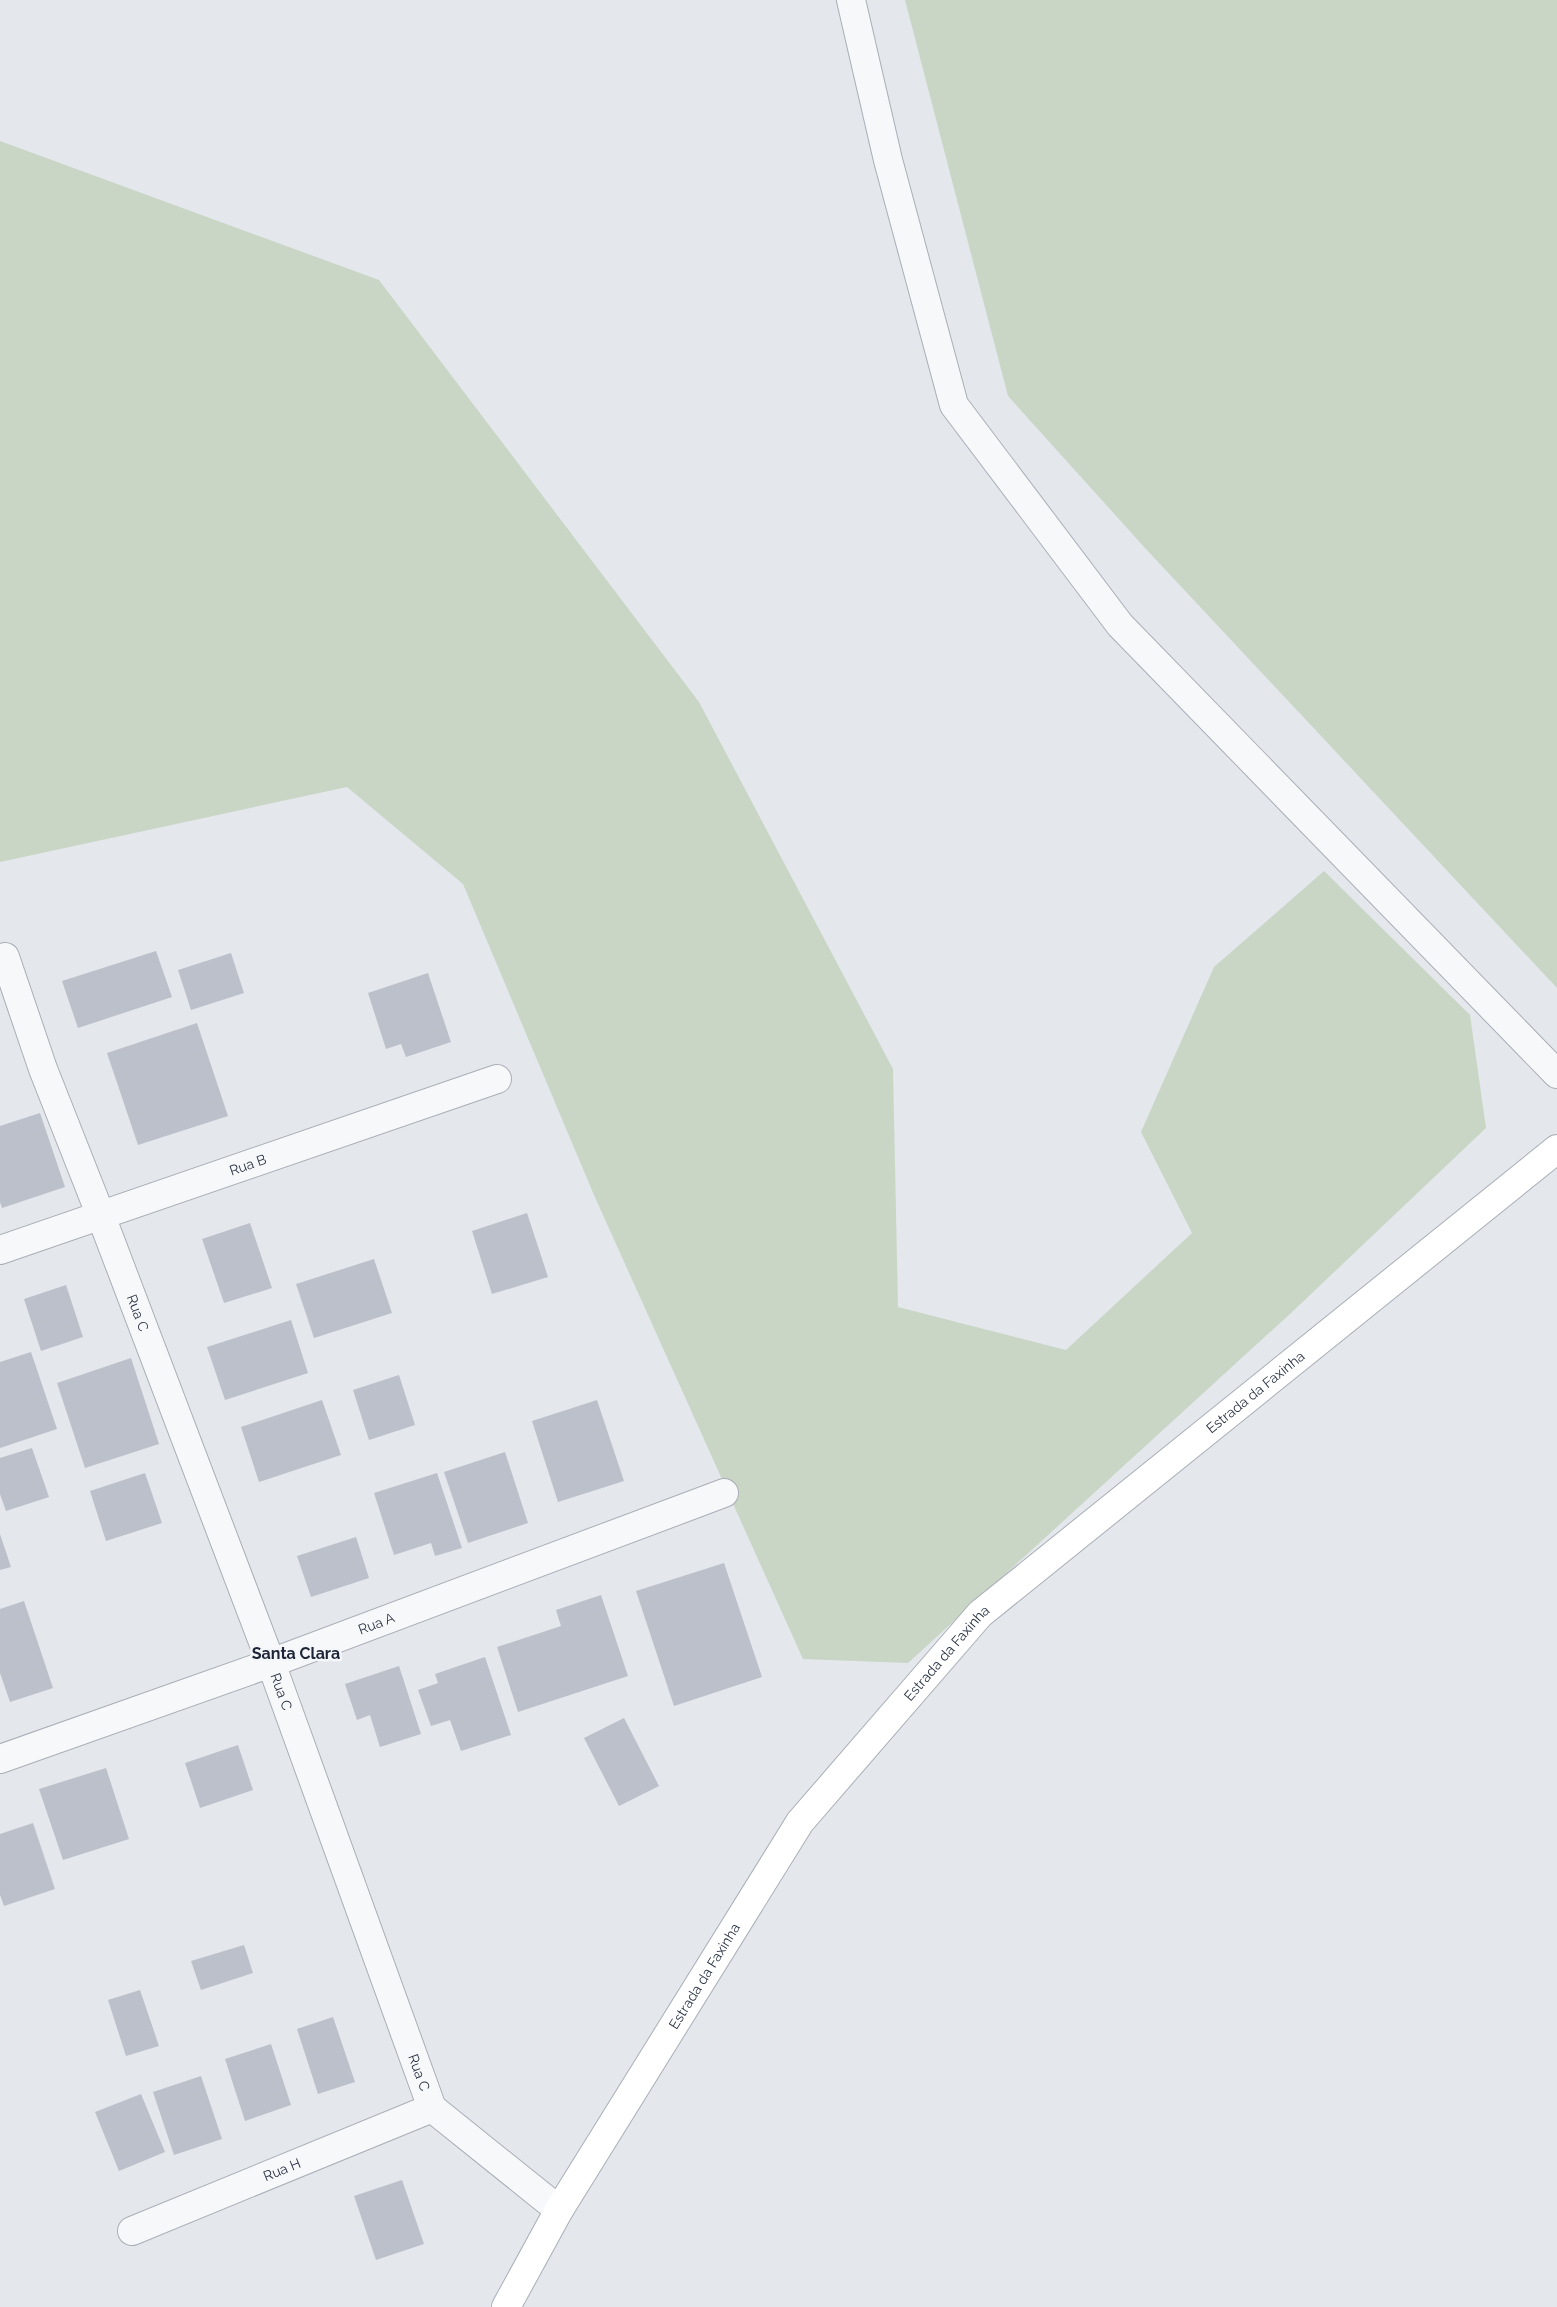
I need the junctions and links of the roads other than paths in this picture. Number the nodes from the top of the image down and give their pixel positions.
1 (851, 0) edge
2 (5, 957) dead end
3 (1557, 1074) edge
4 (497, 1079) dead end
5 (1557, 1149) edge
6 (101, 1216) junction
7 (0, 1250) edge
8 (724, 1493) dead end
9 (271, 1663) junction
10 (0, 1758) edge
11 (432, 2108) junction
12 (559, 2210) junction
13 (132, 2231) dead end
14 (506, 2307) edge

1 - 3 street
2 - 6 street, Rua C
4 - 6 street, Rua B
5 - 12 street, Estrada da Faxinha
6 - 7 street, Rua B
6 - 9 street, Rua C
8 - 9 street, Rua A
9 - 10 street, Rua A
9 - 11 street, Rua C
11 - 12 street, Rua C
11 - 13 street, Rua H
12 - 14 street, Estrada da Faxinha

